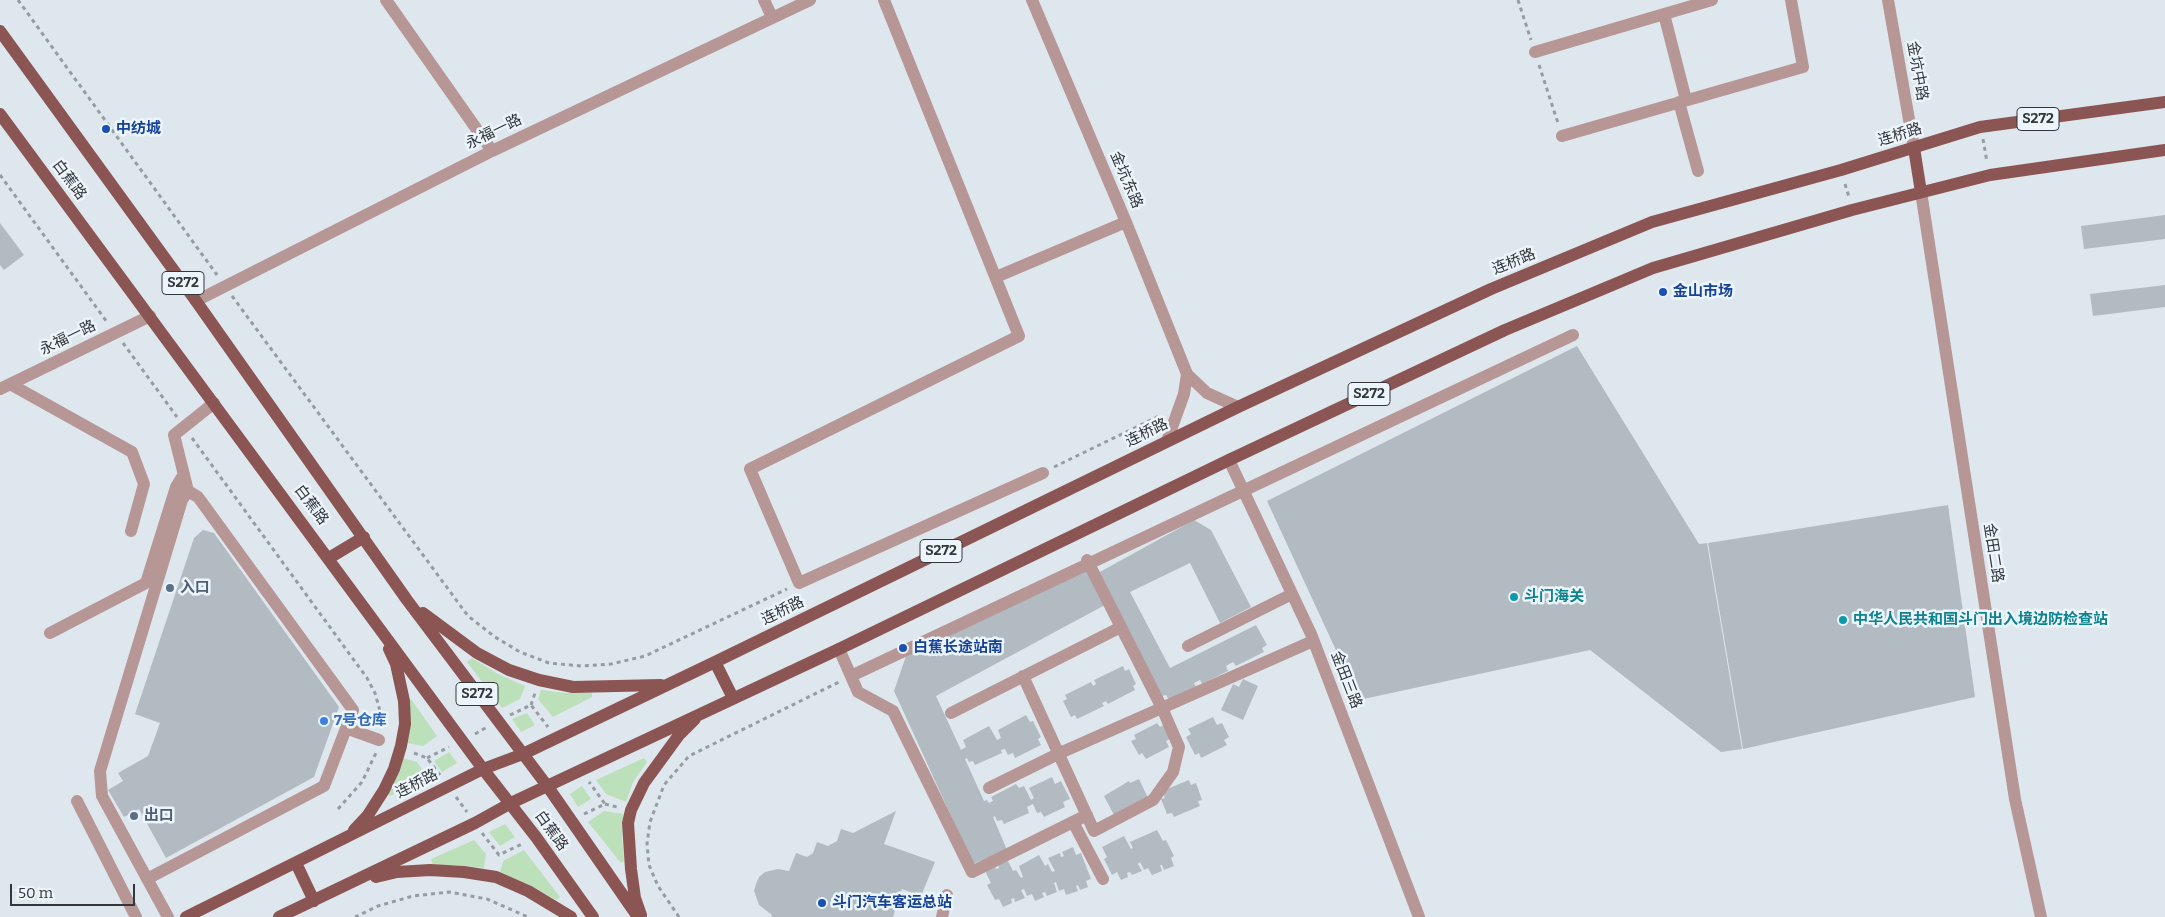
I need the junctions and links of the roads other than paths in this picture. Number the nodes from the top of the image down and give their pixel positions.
1 (386, 0) edge
2 (764, 0) edge
3 (810, 0) edge
4 (884, 0) edge
5 (1032, 0) edge
6 (1712, 0) edge
7 (1790, 0) edge
8 (1888, 0) edge
9 (1664, 14) junction
10 (772, 18) junction
11 (0, 31) edge
12 (1535, 52) road end
13 (1683, 101) junction
14 (2165, 102) edge
15 (0, 114) edge
16 (1562, 136) road end
17 (1914, 148) junction
18 (2165, 150) edge
19 (492, 151) junction
20 (1698, 171) dead end
21 (1921, 192) junction
22 (1126, 222) junction
23 (996, 277) junction
24 (196, 301) junction
25 (150, 316) junction
26 (1573, 335) dead end
27 (1187, 374) junction
28 (5, 387) edge
29 (214, 403) junction
30 (1238, 407) junction
31 (1167, 441) junction
32 (1229, 460) junction
33 (1043, 473) road end
34 (184, 474) junction
35 (188, 491) junction
36 (1244, 491) junction
37 (131, 531) dead end
38 (364, 537) junction
39 (329, 558) junction
40 (1087, 560) dead end
41 (1292, 594) junction
42 (407, 600) junction
43 (380, 627) junction
44 (1121, 627) junction
45 (50, 632) dead end
46 (1314, 641) junction
47 (1188, 646) dead end
48 (839, 649) junction
49 (715, 662) junction
50 (851, 676) junction
51 (1023, 676) junction
52 (666, 685) junction
53 (732, 698) junction
54 (1162, 708) junction
55 (951, 713) dead end
56 (700, 714) junction
57 (346, 728) junction
58 (379, 740) road end
59 (1060, 753) junction
60 (523, 754) junction
61 (484, 769) junction
62 (548, 787) junction
63 (989, 788) dead end
64 (77, 801) dead end
65 (511, 803) junction
66 (1087, 815) junction
67 (1073, 822) junction
68 (347, 838) junction
69 (296, 863) junction
70 (147, 879) junction
71 (1103, 879) dead end
72 (356, 880) junction
73 (948, 895) dead end
74 (314, 901) junction
75 (136, 917) edge
76 (168, 917) edge
77 (186, 917) edge
78 (281, 917) edge
79 (571, 917) edge
80 (593, 917) edge
81 (638, 917) edge
82 (642, 917) edge
83 (942, 917) edge
84 (1419, 917) edge
85 (2042, 917) edge

1 - 19 street
2 - 10 street
3 - 10 street, 永福一路
4 - 23 street
5 - 22 street, 金坑东路
6 - 9 street
7 - 13 street
8 - 17 street, 金坑中路
9 - 12 street
9 - 13 street
10 - 19 street, 永福一路
11 - 24 main road, 白蕉路 / S272
13 - 16 street
13 - 20 street
14 - 17 main road, 连桥路 / S272
15 - 25 main road, 白蕉路 / S272
17 - 21 main road
17 - 30 main road, 连桥路 / S272
18 - 21 main road, S272
19 - 24 street, 永福一路
21 - 32 main road, S272
21 - 85 street, 金田二路
22 - 23 street
22 - 27 street, 金坑东路
23 - 33 street
24 - 38 main road, 白蕉路 / S272
25 - 28 street, 永福一路
25 - 29 main road, 白蕉路 / S272
26 - 36 street
27 - 30 street, 金坑东路
27 - 31 street
28 - 37 street
29 - 34 street
29 - 39 main road, 白蕉路 / S272
30 - 31 main road, 连桥路 / S272
31 - 49 main road, 连桥路 / S272
32 - 36 street, 金田三路
32 - 48 main road, S272
34 - 35 street
34 - 45 street
35 - 57 street
35 - 70 street
36 - 41 street, 金田三路
36 - 50 street
38 - 39 main road
38 - 42 main road, 白蕉路 / S272
39 - 43 main road, 白蕉路 / S272
40 - 44 street
41 - 46 street, 金田三路
41 - 47 street
42 - 52 main road
42 - 60 main road, S272
43 - 61 main road, 白蕉路 / S272
43 - 68 main road
44 - 51 street
44 - 54 street
46 - 54 street
46 - 84 street, 金田三路
48 - 50 street
48 - 53 main road, S272
49 - 52 main road, 连桥路 / S272
49 - 53 main road
50 - 67 street
51 - 55 street
51 - 59 street
52 - 60 main road, 连桥路 / S272
53 - 56 main road, S272
54 - 59 street
54 - 66 street
56 - 62 main road, S272
56 - 82 main road
57 - 58 street
57 - 70 street
59 - 63 street
59 - 66 street
60 - 61 main road, 连桥路 / S272
60 - 62 main road, S272
61 - 65 main road, 白蕉路 / S272
61 - 68 main road, 连桥路
62 - 65 main road, S272
62 - 81 main road
64 - 75 street
65 - 72 main road
65 - 80 main road, 白蕉路
66 - 67 street
67 - 71 street
68 - 69 main road, 连桥路
69 - 74 main road
69 - 77 main road, 连桥路
70 - 76 street
72 - 74 main road
72 - 79 main road
73 - 83 street
74 - 78 main road

